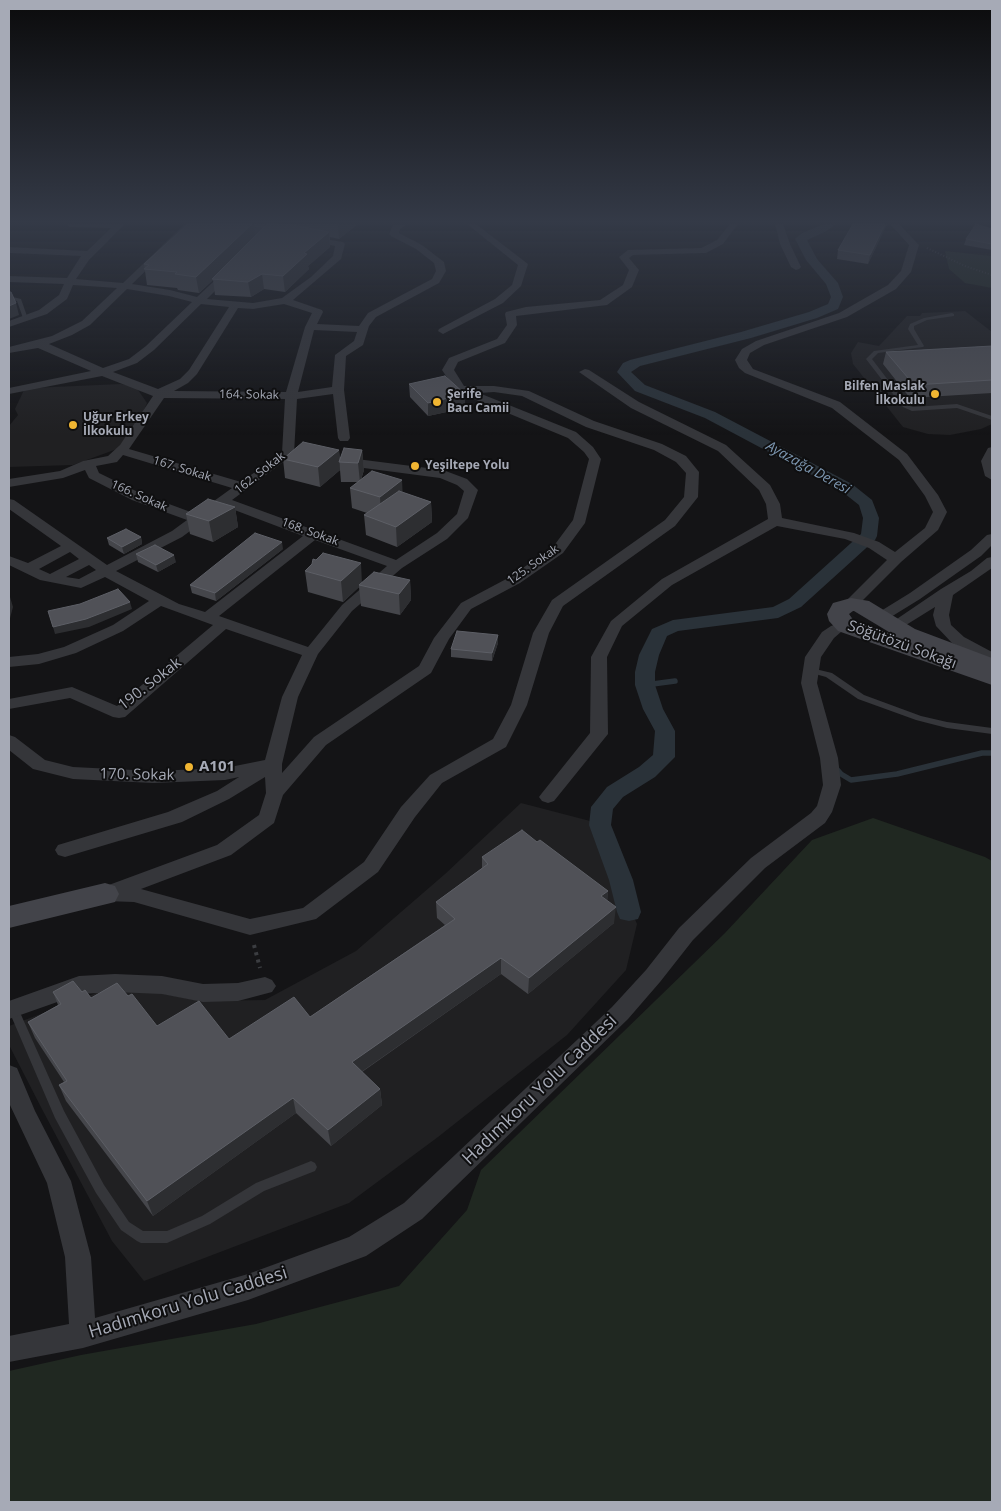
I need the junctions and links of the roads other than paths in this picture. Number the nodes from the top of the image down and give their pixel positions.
1 (65, 295) edge
2 (116, 295) edge
3 (176, 295) edge
4 (206, 295) edge
5 (293, 295) edge
6 (411, 295) edge
7 (506, 295) edge
8 (615, 295) edge
9 (881, 295) edge
10 (9, 298) edge
11 (200, 301) junction
12 (284, 301) junction
13 (235, 305) junction
14 (952, 315) dead end
15 (26, 318) junction
16 (9, 324) edge
17 (310, 326) junction
18 (363, 329) junction
19 (444, 332) dead end
20 (40, 344) junction
21 (9, 350) edge
22 (104, 372) junction
23 (585, 372) dead end
24 (338, 390) junction
25 (461, 390) junction
26 (9, 391) edge
27 (160, 394) junction
28 (291, 396) junction
29 (992, 418) edge
30 (344, 438) dead end
31 (122, 451) junction
32 (992, 451) edge
33 (288, 454) junction
34 (306, 456) edge
35 (325, 459) edge
36 (88, 464) junction
37 (992, 476) edge
38 (9, 483) edge
39 (243, 487) junction
40 (222, 501) junction
41 (10, 506) edge
42 (197, 519) junction
43 (775, 521) junction
44 (314, 534) junction
45 (992, 538) edge
46 (69, 547) junction
47 (896, 559) junction
48 (9, 560) edge
49 (88, 560) junction
50 (992, 561) edge
51 (397, 565) junction
52 (28, 569) junction
53 (104, 570) junction
54 (52, 578) junction
55 (946, 592) junction
56 (160, 600) junction
57 (851, 604) junction
58 (206, 618) junction
59 (224, 623) junction
60 (846, 626) junction
61 (883, 626) junction
62 (311, 653) junction
63 (992, 658) edge
64 (9, 662) edge
65 (992, 665) edge
66 (811, 670) junction
67 (992, 678) edge
68 (9, 704) edge
69 (992, 731) edge
70 (9, 741) edge
71 (273, 764) junction
72 (275, 793) junction
73 (548, 797) dead end
74 (65, 850) dead end
75 (105, 894) junction
76 (9, 917) edge
77 (265, 986) road end
78 (11, 1009) edge
79 (9, 1075) edge
80 (311, 1166) dead end
81 (83, 1335) junction
82 (9, 1349) edge

1 - 15 street
2 - 20 street
3 - 11 street
4 - 11 street
5 - 12 street
6 - 18 street
7 - 19 street
8 - 25 street
9 - 47 street
10 - 15 lane
11 - 13 street
11 - 22 street
12 - 13 street
12 - 17 street, 162. Sokak
13 - 27 street
14 - 29 lane
15 - 16 street
17 - 18 street
17 - 28 street, 162. Sokak
18 - 24 street
20 - 21 street
20 - 22 street
22 - 26 street
22 - 27 street
23 - 43 street
24 - 28 street, 164. Sokak
24 - 30 street
25 - 72 street, 125. Sokak
25 - 75 street
27 - 28 street, 164. Sokak
27 - 31 street
28 - 33 street, 162. Sokak
31 - 36 street
31 - 39 street, 167. Sokak
32 - 37 street
33 - 34 street
33 - 39 street, 162. Sokak
35 - 51 street
36 - 38 street
36 - 42 street, 166. Sokak
39 - 40 street, 162. Sokak
40 - 42 street, 162. Sokak
40 - 44 street, 168. Sokak
41 - 46 street
42 - 53 street, 162. Sokak
43 - 47 street
43 - 73 street
44 - 51 street, 168. Sokak
44 - 58 street
45 - 61 street
46 - 49 street
46 - 52 street
47 - 57 street
48 - 52 street, 162. Sokak
49 - 53 street
49 - 54 street
50 - 55 street
51 - 62 street
52 - 54 street, 162. Sokak
53 - 54 street, 162. Sokak
53 - 56 street
55 - 61 street
55 - 63 street
56 - 58 street
56 - 64 street
57 - 60 street, Söğütözü Sokağı
57 - 61 street, Söğütözü Sokağı
58 - 59 street
59 - 62 street
59 - 68 street, 190. Sokak
60 - 61 street, Söğütözü Sokağı
60 - 66 street, Hadımkoru Yolu Caddesi
61 - 65 street, Söğütözü Sokağı
61 - 67 street, Söğütözü Sokağı
62 - 71 street
66 - 69 lane
66 - 81 street, Hadımkoru Yolu Caddesi
70 - 71 street, 170. Sokak
71 - 72 street
71 - 74 street
72 - 75 street
75 - 76 street
77 - 78 street
78 - 80 lane
79 - 81 street
81 - 82 street, Hadımkoru Yolu Caddesi

